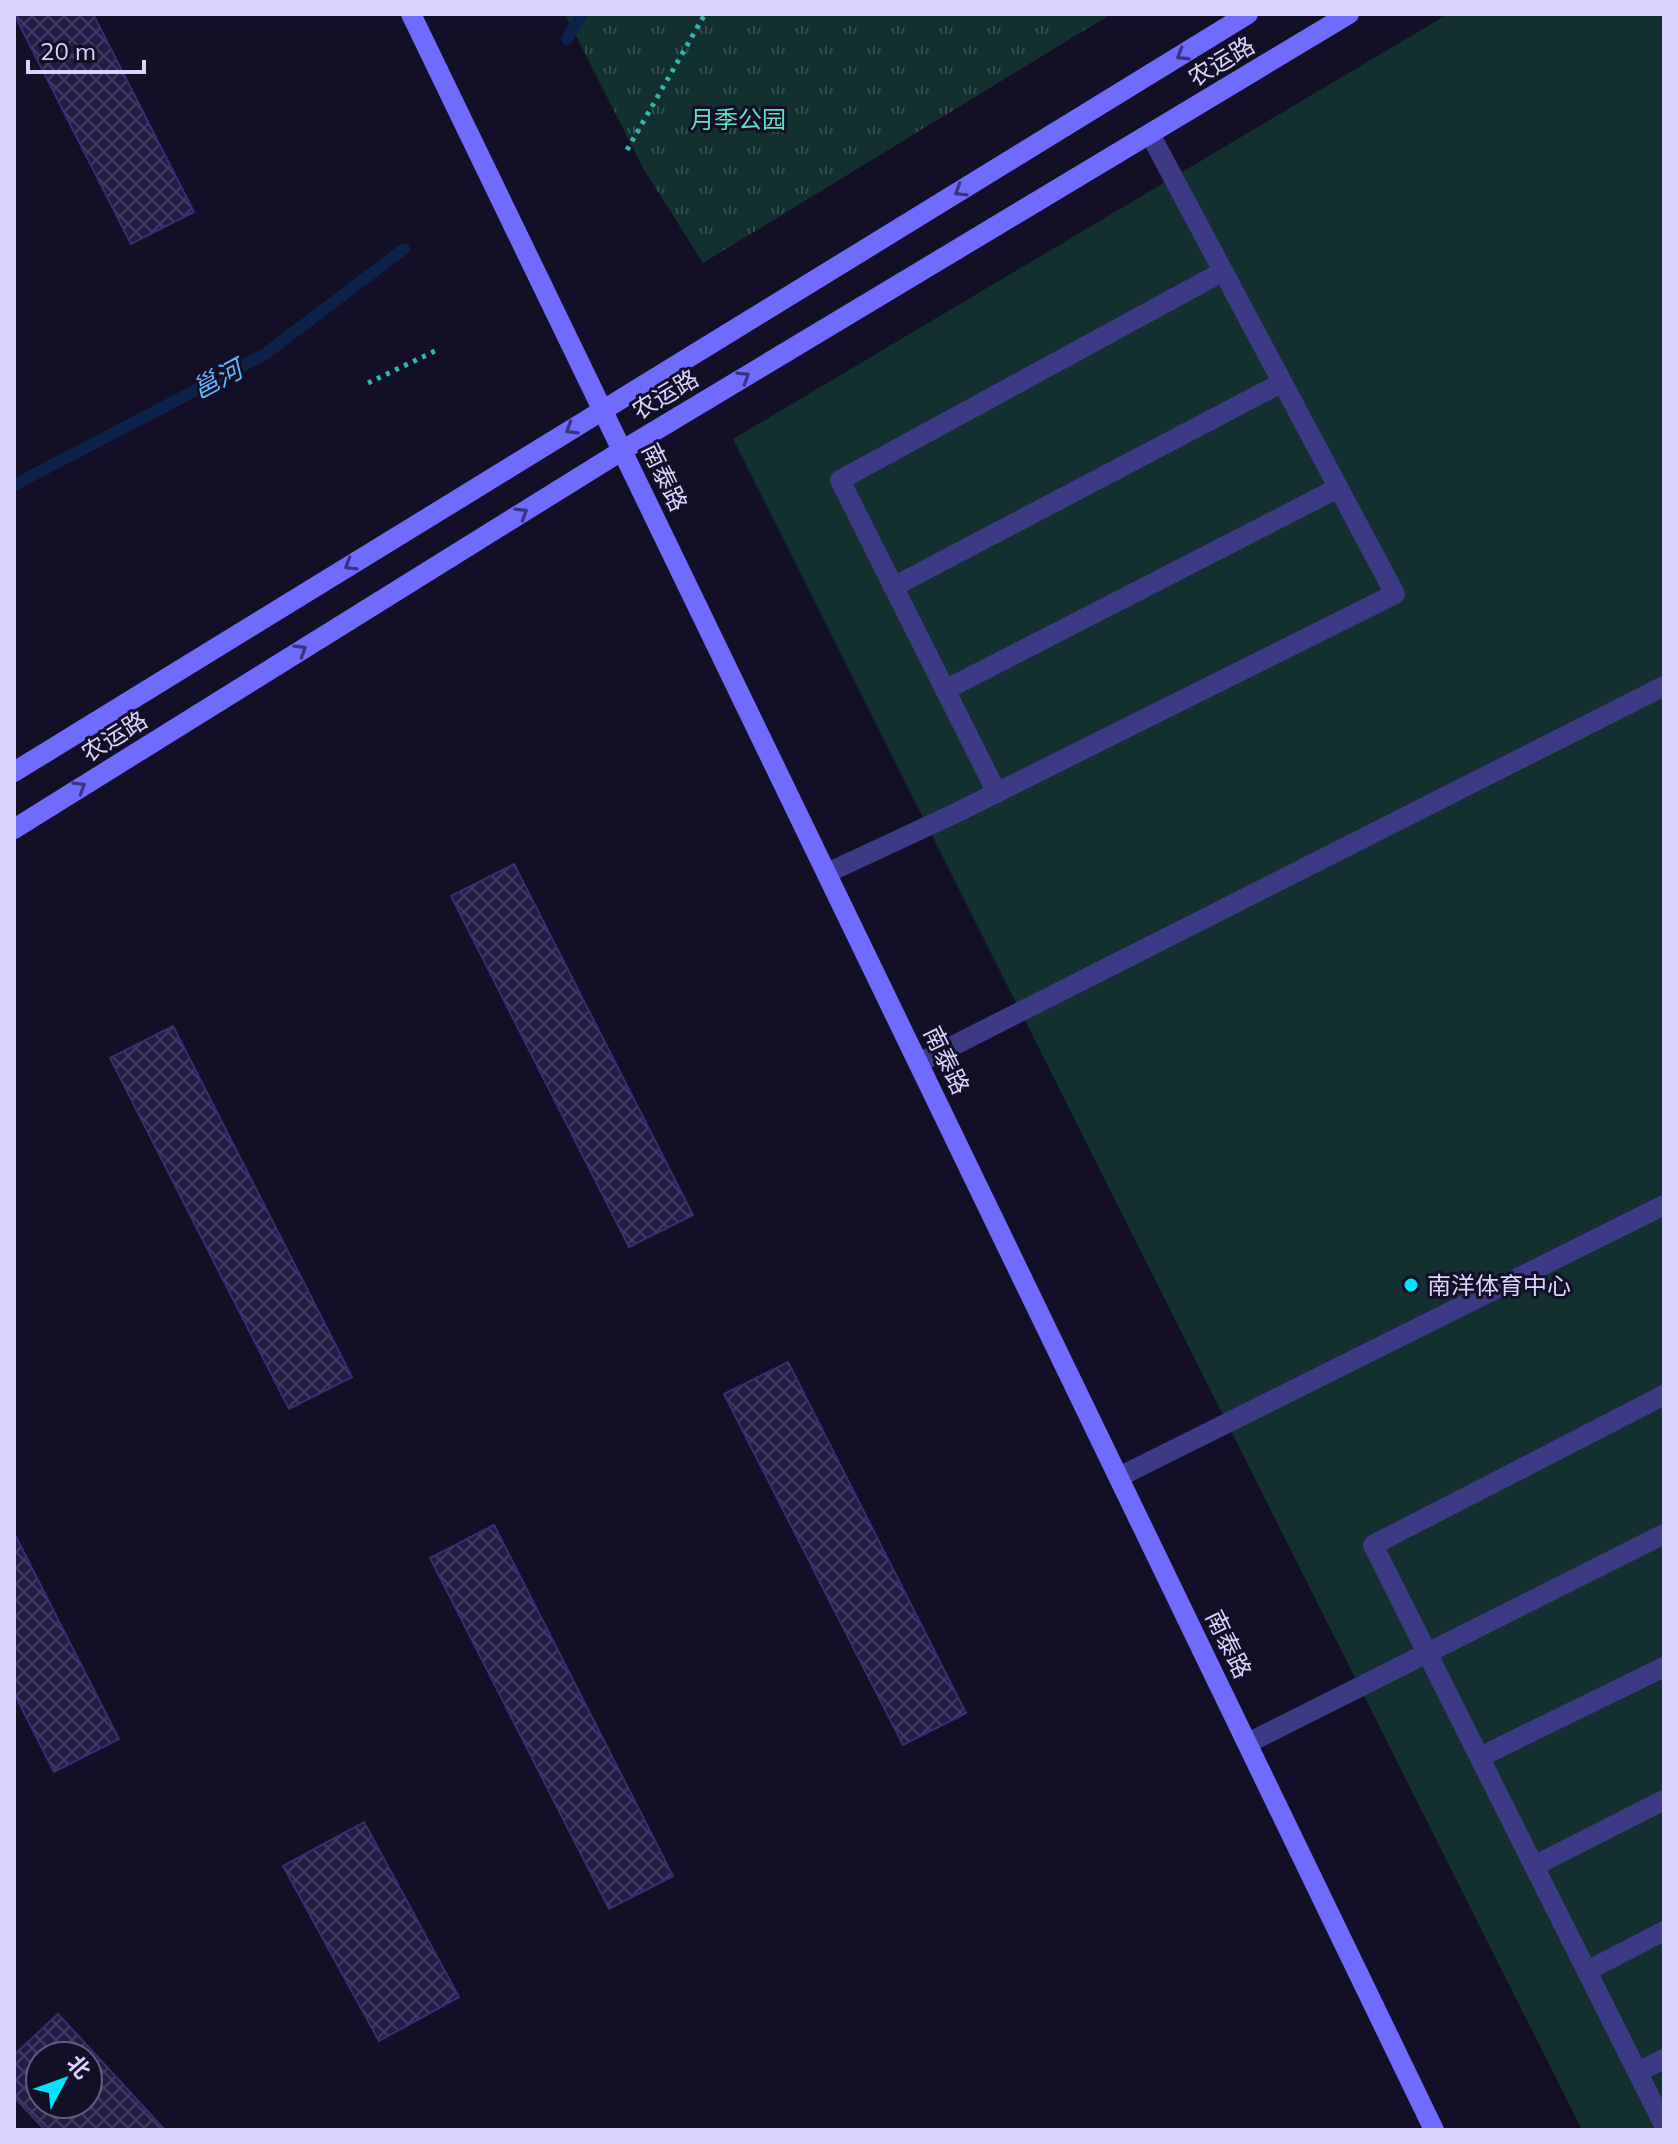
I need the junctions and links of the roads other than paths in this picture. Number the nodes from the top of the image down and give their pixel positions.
1 (411, 14) edge
2 (1248, 14) edge
3 (1349, 14) edge
4 (1150, 134) junction
5 (1222, 272) junction
6 (1281, 383) junction
7 (603, 409) junction
8 (623, 450) junction
9 (1338, 488) junction
10 (893, 587) junction
11 (1664, 686) edge
12 (945, 690) junction
13 (14, 772) edge
14 (997, 793) junction
15 (14, 829) edge
16 (827, 873) junction
17 (919, 1063) junction
18 (1664, 1205) edge
19 (1664, 1395) edge
20 (1119, 1477) junction
21 (1664, 1534) edge
22 (1427, 1652) junction
23 (1664, 1667) edge
24 (1248, 1743) junction
25 (1480, 1757) junction
26 (1664, 1800) edge
27 (1534, 1866) junction
28 (1664, 1931) edge
29 (1587, 1971) junction
30 (1664, 2059) edge
31 (1638, 2072) junction
32 (1664, 2125) edge
33 (1434, 2130) edge

1 - 7 main road, 南泰路
2 -> 7 main road, 农运路
3 - 4 main road, 农运路
4 - 5 lane
8 -> 4 main road, 农运路
5 - 6 lane
5 - 10 lane
6 - 9 lane
6 - 10 lane
7 - 8 main road, 南泰路
7 -> 13 main road, 农运路
15 -> 8 main road, 农运路
8 - 16 main road, 南泰路
9 - 12 lane
9 - 14 lane
10 - 12 lane
11 - 17 lane
12 - 14 lane
14 - 16 lane
16 - 17 main road, 南泰路
17 - 20 main road, 南泰路
18 - 20 lane
19 - 22 lane
20 - 24 main road, 南泰路
21 - 22 lane
22 - 24 lane
22 - 25 lane
23 - 25 lane
24 - 33 main road, 南泰路
25 - 27 lane
26 - 27 lane
27 - 29 lane
28 - 29 lane
29 - 31 lane
30 - 31 lane
31 - 32 lane

